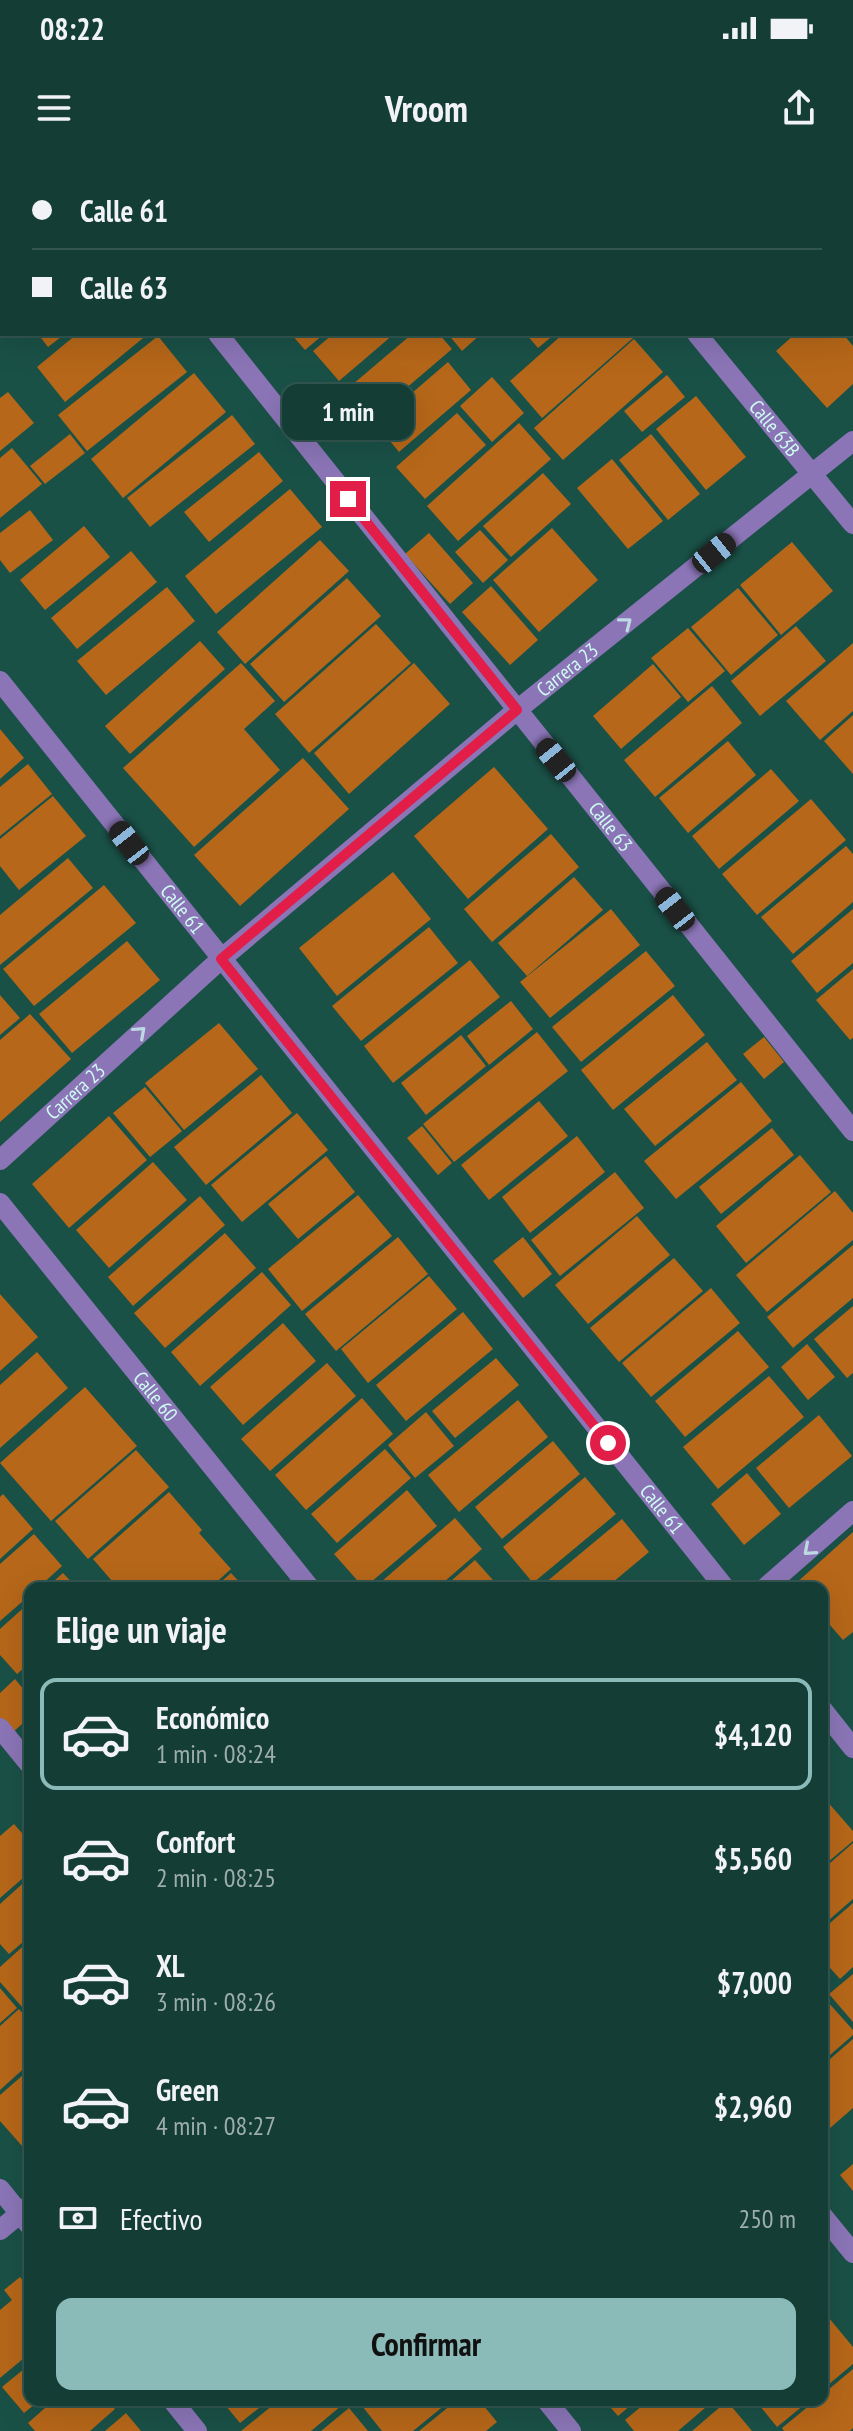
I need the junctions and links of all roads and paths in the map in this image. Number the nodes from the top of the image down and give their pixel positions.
1 (220, 336) edge
2 (699, 336) edge
3 (853, 441) edge
4 (813, 474) junction
5 (853, 524) edge
6 (0, 681) edge
7 (517, 710) junction
8 (221, 959) junction
9 (853, 1131) edge
10 (0, 1160) edge
11 (0, 1203) edge
12 (853, 1511) edge
13 (305, 1582) edge
14 (720, 1582) edge
15 (772, 1582) edge
16 (828, 1717) edge
17 (0, 1728) edge
18 (853, 1748) edge
19 (24, 1758) edge
20 (0, 2189) edge
21 (24, 2212) edge
22 (24, 2217) edge
23 (828, 2222) edge
24 (0, 2230) edge
25 (853, 2253) edge
26 (177, 2406) edge
27 (551, 2406) edge
28 (197, 2431) edge
29 (571, 2431) edge

1 - 7 street, Calle 63
2 - 4 street, Calle 63B
3 - 4 street, Carrera 23
4 - 5 street, Calle 63B
7 -> 4 street, Carrera 23
6 - 8 street, Calle 61
7 - 8 street, Carrera 23
7 - 9 street, Calle 63
10 -> 8 street, Carrera 23
8 - 14 street, Calle 61
11 - 13 street, Calle 60
12 -> 15 street
16 - 18 street
17 - 19 street
20 - 21 street
22 - 24 street
23 - 25 street
26 - 28 street
27 - 29 street

